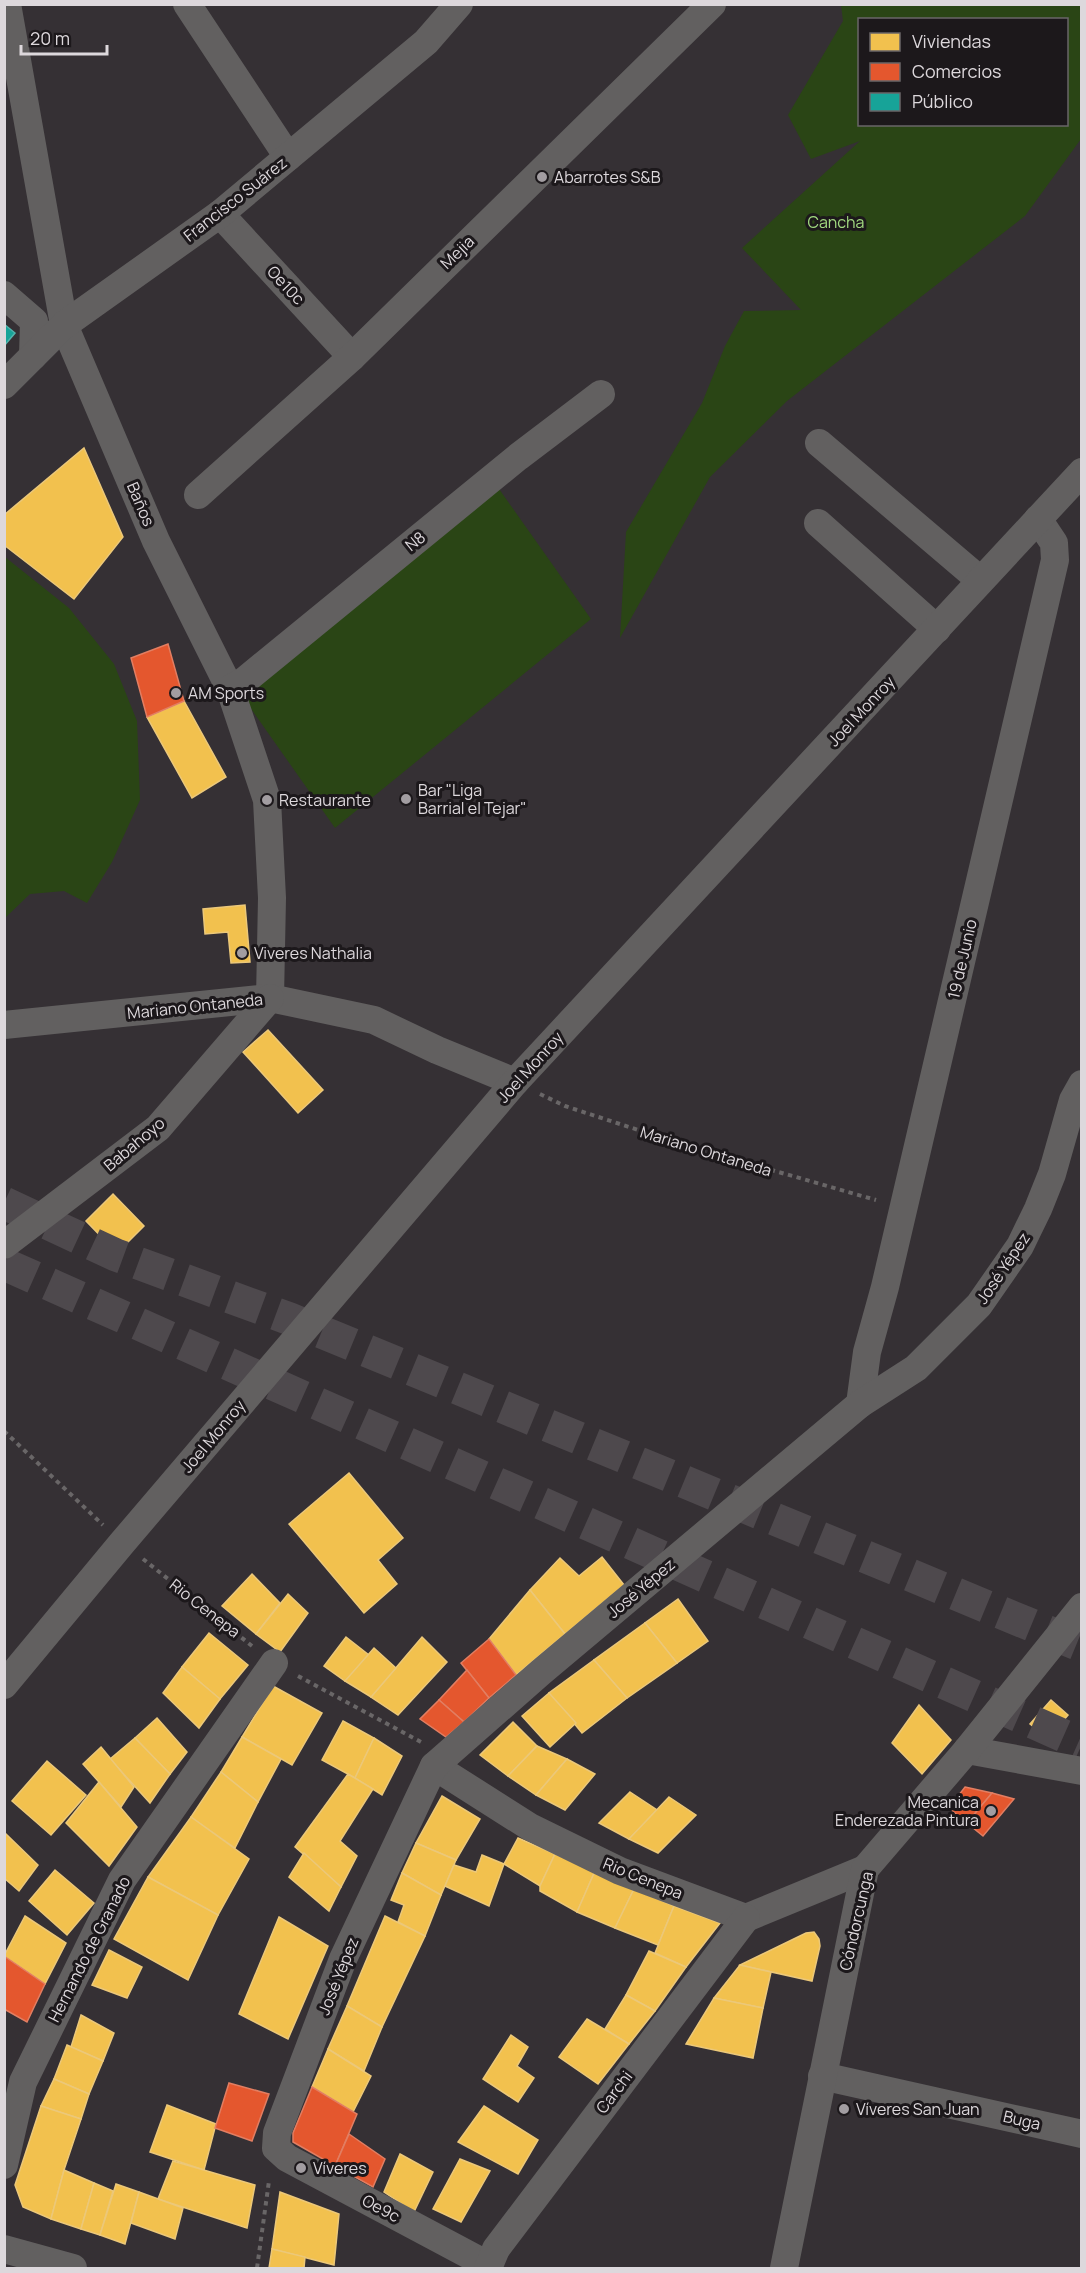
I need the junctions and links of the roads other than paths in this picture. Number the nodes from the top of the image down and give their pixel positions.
1 (7, 4) edge
2 (187, 4) edge
3 (459, 4) edge
4 (712, 4) edge
5 (288, 157) junction
6 (220, 214) junction
7 (4, 295) edge
8 (64, 325) junction
9 (33, 356) junction
10 (352, 357) junction
11 (4, 385) edge
12 (601, 394) dead end
13 (819, 443) dead end
14 (1082, 472) edge
15 (198, 495) dead end
16 (1038, 519) junction
17 (818, 523) dead end
18 (980, 580) junction
19 (937, 629) junction
20 (230, 689) junction
21 (270, 998) junction
22 (4, 1025) edge
23 (1082, 1083) edge
24 (523, 1086) junction
25 (4, 1245) edge
26 (860, 1404) junction
27 (1082, 1607) edge
28 (274, 1663) road end
29 (4, 1685) edge
30 (967, 1750) junction
31 (428, 1754) junction
32 (1082, 1771) edge
33 (865, 1869) junction
34 (746, 1918) junction
35 (822, 2076) junction
36 (1082, 2134) edge
37 (273, 2161) joint
38 (4, 2165) edge
39 (4, 2249) edge
40 (488, 2267) edge
41 (73, 2268) edge
42 (783, 2268) edge

1 - 8 street, Baños
2 - 5 street
3 - 5 street, Francisco Suárez
4 - 10 street, Mejia
5 - 6 street, Francisco Suárez
6 - 8 street, Francisco Suárez
6 - 10 street, Oe10c
7 - 9 street
8 - 9 street, Francisco Suárez
8 - 20 street, Baños
9 - 11 street, Francisco Suárez
10 - 15 street, Mejia
12 - 20 street, N8
13 - 18 street
14 - 16 street, Joel Monroy
16 - 18 street, Joel Monroy
16 - 26 street, 19 de Junio
17 - 19 street
18 - 19 street, Joel Monroy
19 - 24 street, Joel Monroy
20 - 21 street, Baños
21 - 22 street, Mariano Ontaneda
21 - 24 street, Mariano Ontaneda
21 - 25 street, Babahoyo
23 - 26 street, José Yépez
24 - 29 street, Joel Monroy
26 - 31 street, José Yépez
27 - 30 street, Cóndorcunga
28 - 38 street, Hernando de Granado
30 - 32 street
30 - 33 street, Cóndorcunga
31 - 34 street, Rio Cenepa
31 - 37 street, José Yépez
33 - 34 street
33 - 35 street, Cóndorcunga
34 - 40 street, Carchi
35 - 36 street, Buga
35 - 42 street, Cóndorcunga
37 - 40 street, Oe9c
39 - 41 street

